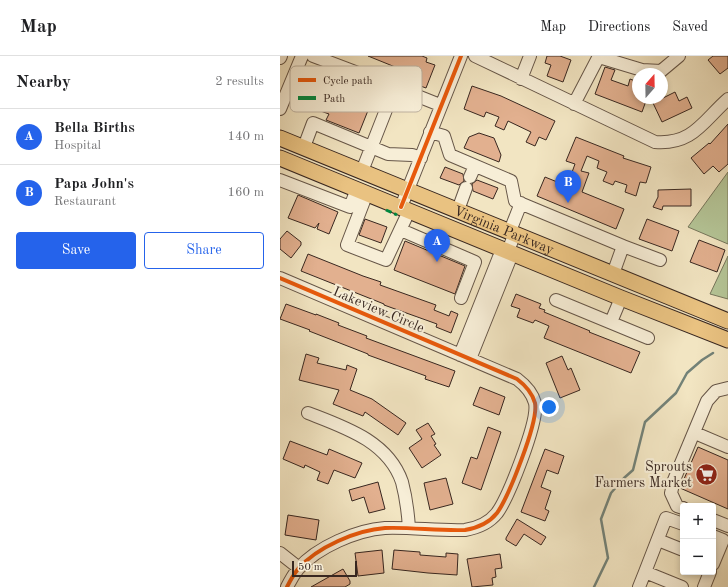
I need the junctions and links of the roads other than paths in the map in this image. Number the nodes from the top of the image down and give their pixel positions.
1 (302, 56) edge
2 (313, 56) edge
3 (461, 56) edge
4 (475, 56) edge
5 (530, 56) edge
6 (599, 56) edge
7 (679, 56) edge
8 (298, 66) edge
9 (339, 66) edge
10 (521, 78) junction
11 (290, 85) edge
12 (422, 98) edge
13 (728, 100) edge
14 (574, 104) junction
15 (440, 105) junction
16 (280, 109) edge
17 (385, 112) edge
18 (430, 132) junction
19 (280, 138) edge
20 (371, 146) junction
21 (304, 147) junction
22 (280, 158) edge
23 (421, 158) junction
24 (362, 171) junction
25 (470, 177) junction
26 (280, 180) edge
27 (408, 190) junction
28 (362, 191) junction
29 (521, 203) junction
30 (405, 209) junction
31 (458, 210) junction
32 (401, 230) junction
33 (513, 232) junction
34 (623, 246) junction
35 (508, 251) junction
36 (660, 260) dead end
37 (613, 274) junction
38 (280, 278) edge
39 (460, 298) dead end
40 (621, 298) junction
41 (556, 300) dead end
42 (728, 321) edge
43 (611, 322) junction
44 (648, 338) dead end
45 (728, 340) edge
46 (465, 357) junction
47 (728, 388) edge
48 (308, 413) dead end
49 (695, 433) junction
50 (728, 447) edge
51 (680, 507) edge
52 (716, 521) edge
53 (680, 523) edge
54 (728, 526) edge
55 (410, 528) junction
56 (716, 537) edge
57 (658, 540) junction
58 (680, 549) edge
59 (280, 553) edge
60 (716, 556) edge
61 (299, 568) junction
62 (645, 572) junction
63 (708, 575) edge
64 (287, 587) edge
65 (639, 587) edge
66 (682, 587) edge
67 (704, 587) edge

1 - 8 street
2 - 9 street
3 - 15 street
4 - 10 street
5 - 10 street
6 - 7 street
6 - 14 street
10 - 14 street
11 - 16 street
12 - 15 street
13 - 14 street
15 - 18 street
17 - 20 street
18 - 23 street
18 - 25 street
19 - 21 main road, Virginia Parkway
20 - 21 street
20 - 23 street
20 - 24 street
21 - 24 main road, Virginia Parkway
22 - 28 main road, Virginia Parkway
23 - 27 street
24 - 27 main road, Virginia Parkway
25 - 29 street
25 - 31 street
26 - 28 street
27 - 30 street
27 - 31 main road, Virginia Parkway
28 - 30 main road, Virginia Parkway
28 - 32 street
29 - 33 street
29 - 34 street
30 - 32 street
30 - 35 main road, Virginia Parkway
31 - 33 main road, Virginia Parkway
32 - 39 street
33 - 35 street
33 - 37 main road, Virginia Parkway
34 - 36 street
34 - 37 street
35 - 40 main road, Virginia Parkway
35 - 46 street
35 - 46 street
37 - 42 main road, Virginia Parkway
38 - 46 street, Lakeview Circle
40 - 43 street
40 - 45 main road, Virginia Parkway
41 - 43 street
43 - 44 street
46 - 55 street, Lakeview Circle
47 - 49 street
48 - 55 street
49 - 50 street
49 - 51 street
52 - 54 street
53 - 57 street
55 - 61 street, Lakeview Circle
56 - 60 street
57 - 58 street
57 - 62 street
59 - 61 street
61 - 64 street
62 - 65 street
62 - 66 street
63 - 67 street

